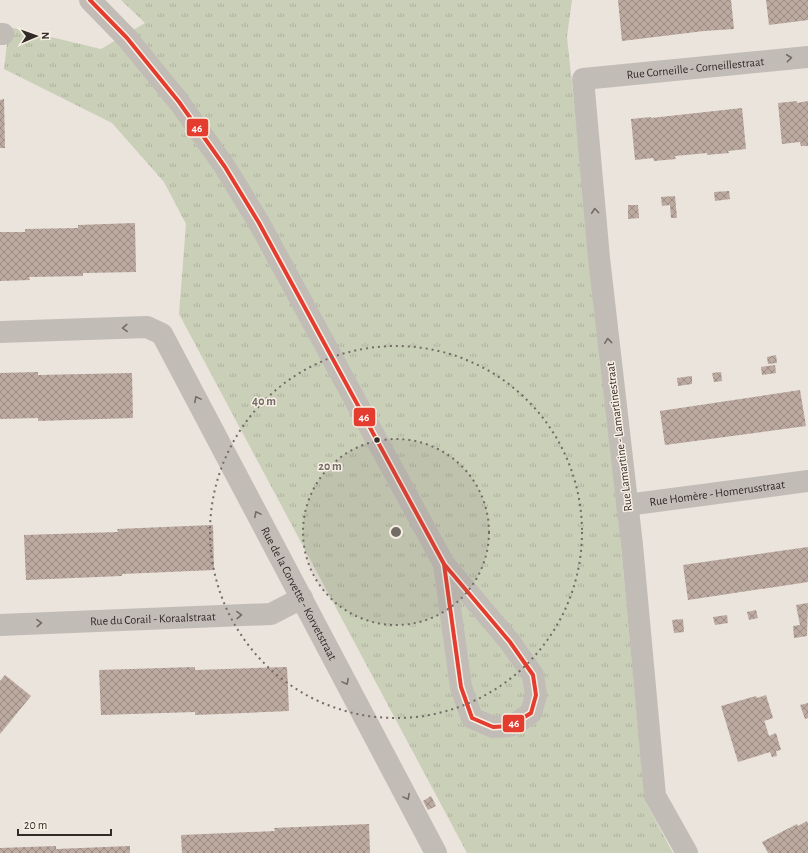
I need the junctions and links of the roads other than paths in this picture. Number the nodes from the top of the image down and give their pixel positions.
1 (90, 0) edge
2 (808, 57) edge
3 (583, 79) joint
4 (0, 332) edge
5 (808, 480) edge
6 (627, 505) junction
7 (444, 564) junction
8 (302, 598) junction
9 (0, 624) edge
10 (436, 853) edge
11 (687, 853) edge

1 - 7 street
3 -> 2 street, Rue Corneille - Corneillestraat
6 -> 3 street, Rue Lamartine - Lamartinestraat
8 -> 4 street, Rue de la Corvette - Korvetstraat
5 - 6 street, Rue Homère - Homerusstraat
6 - 11 street, Rue Lamartine - Lamartinestraat
7 - 7 street
9 -> 8 street, Rue du Corail - Koraalstraat
8 -> 10 street, Rue de la Corvette - Korvetstraat

